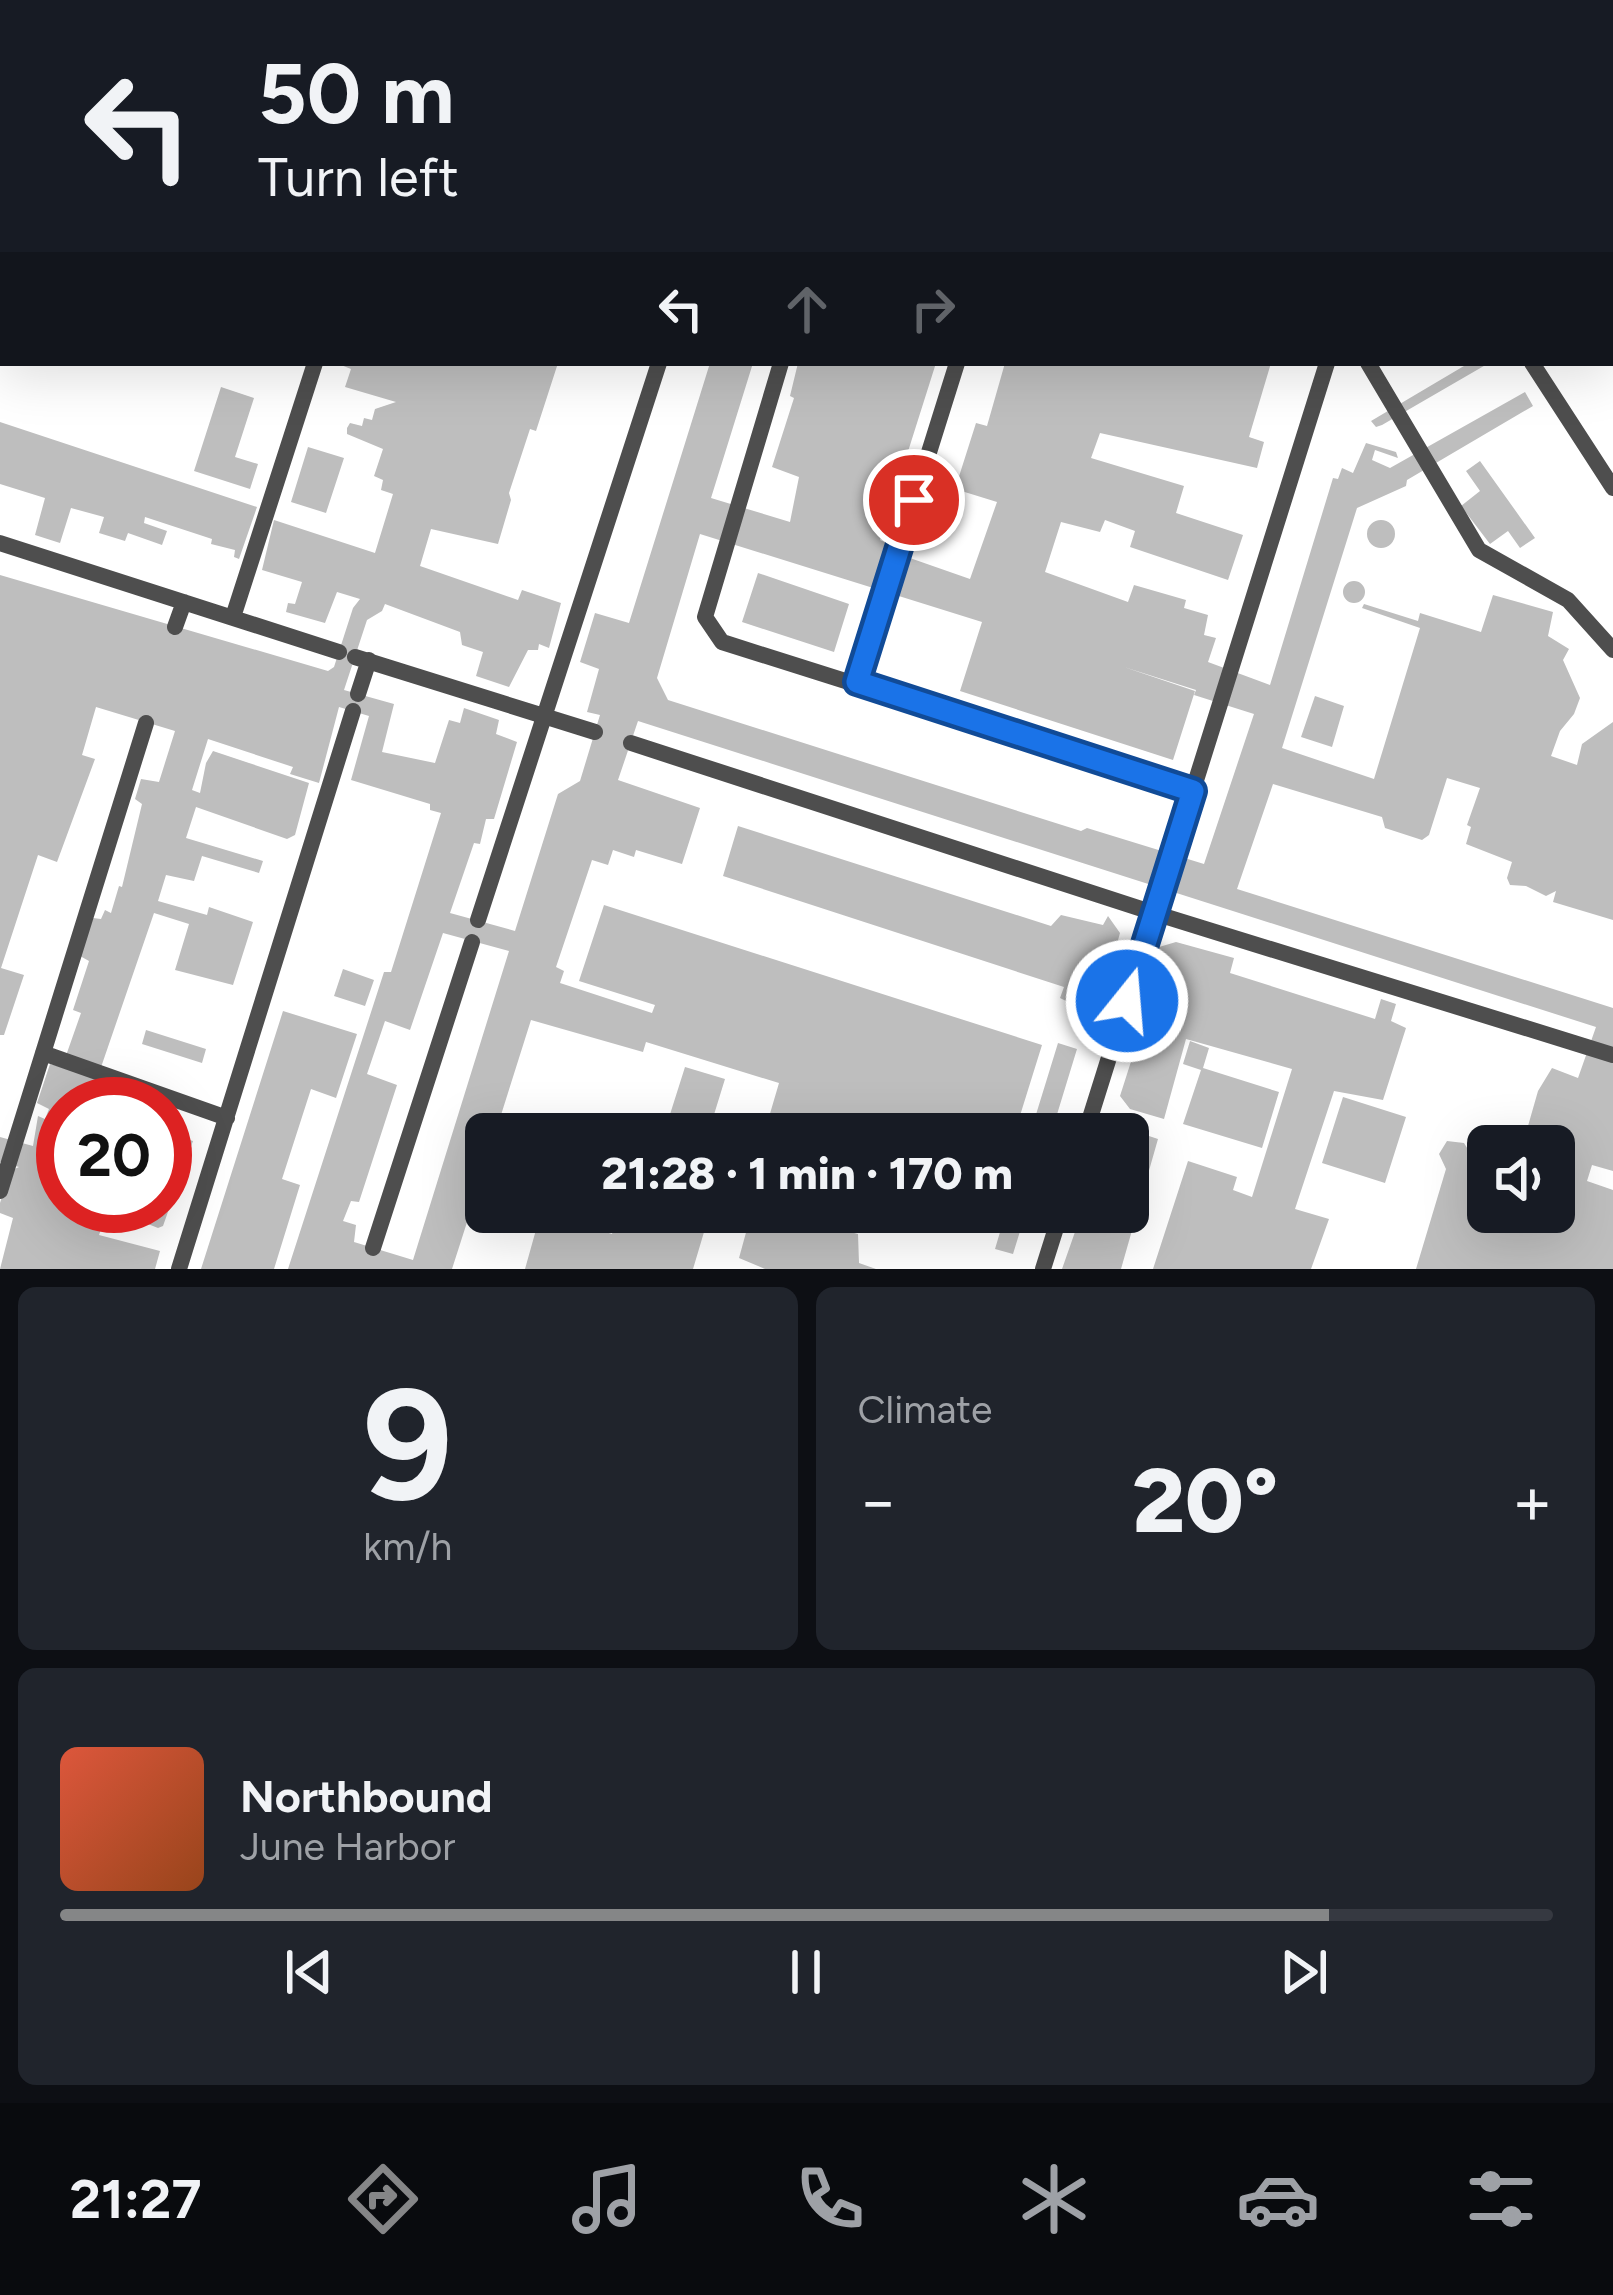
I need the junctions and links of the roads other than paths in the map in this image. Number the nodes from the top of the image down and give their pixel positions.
1 (314, 366) edge
2 (658, 366) edge
3 (780, 366) edge
4 (956, 366) edge
5 (1326, 366) edge
6 (1370, 366) edge
7 (1534, 366) edge
8 (1613, 488) edge
9 (0, 543) edge
10 (184, 602) junction
11 (233, 617) junction
12 (176, 627) dead end
13 (1613, 650) edge
14 (354, 656) junction
15 (857, 682) junction
16 (544, 716) junction
17 (146, 723) dead end
18 (595, 732) dead end
19 (631, 743) dead end
20 (1193, 791) junction
21 (1154, 913) junction
22 (478, 920) dead end
23 (472, 942) dead end
24 (43, 1053) junction
25 (1613, 1055) edge
26 (1092, 1113) edge
27 (227, 1118) junction
28 (0, 1191) edge
29 (1054, 1233) edge
30 (373, 1248) dead end
31 (178, 1269) edge
32 (1043, 1269) edge

1 - 11 lane
2 - 16 lane
3 - 15 lane
4 - 15 lane
5 - 20 lane
6 - 13 lane
7 - 8 lane
9 - 10 lane
10 - 11 lane
10 - 12 lane
11 - 14 lane
14 - 16 lane
14 - 27 lane
15 - 20 lane
16 - 18 lane
16 - 22 lane
17 - 24 lane
19 - 21 lane
20 - 21 lane
21 - 25 lane
21 - 26 lane
23 - 30 lane
24 - 27 lane
24 - 28 lane
27 - 31 lane
29 - 32 lane

